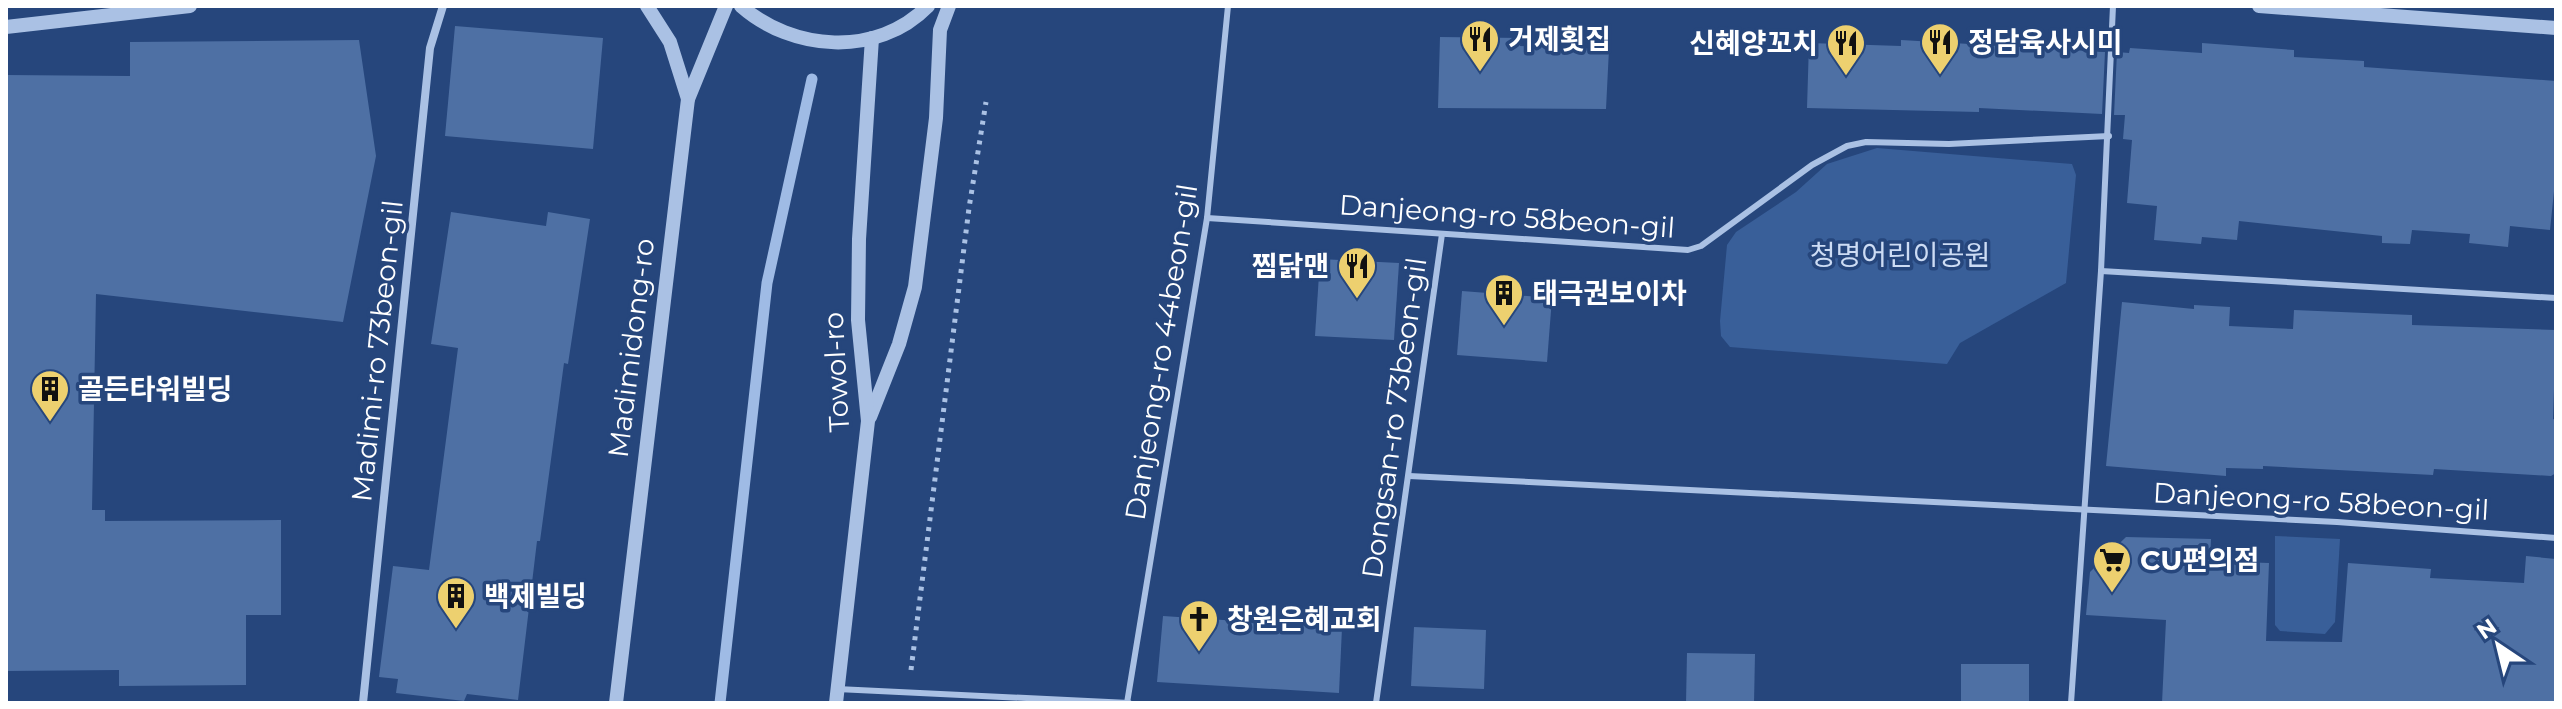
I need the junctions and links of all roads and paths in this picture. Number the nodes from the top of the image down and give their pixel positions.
1 (190, 6) edge
2 (443, 6) edge
3 (647, 6) edge
4 (726, 6) edge
5 (741, 6) edge
6 (928, 6) edge
7 (949, 6) edge
8 (1228, 6) edge
9 (2113, 6) edge
10 (2259, 6) edge
11 (6, 27) edge
12 (2556, 28) edge
13 (872, 38) junction
14 (688, 99) junction
15 (986, 102) dead end
16 (2109, 136) junction
17 (1207, 218) junction
18 (1442, 234) junction
19 (2101, 271) junction
20 (2556, 298) edge
21 (868, 421) junction
22 (1409, 476) junction
23 (2083, 510) junction
24 (2556, 538) edge
25 (908, 693) junction
26 (837, 696) edge
27 (363, 703) edge
28 (616, 703) edge
29 (1129, 703) edge
30 (1376, 703) edge
31 (2071, 703) edge

1 - 11 street
2 - 27 street, Madimi-ro 73beon-gil
3 - 14 street
4 - 14 street, Madimidong-ro
5 - 13 street
6 - 13 street
7 - 21 street
8 - 17 lane, Danjeong-ro 44beon-gil
9 - 16 lane
10 - 12 street
13 - 21 street, Towol-ro
14 - 28 street, Madimidong-ro
15 - 25 path
16 - 18 lane, Danjeong-ro 58beon-gil
16 - 19 lane
17 - 18 lane, Danjeong-ro 58beon-gil
17 - 29 lane, Danjeong-ro 44beon-gil
18 - 22 lane, Dongsan-ro 73beon-gil
19 - 20 lane
19 - 23 lane
21 - 26 street, Towol-ro
22 - 23 lane, Danjeong-ro 58beon-gil
22 - 30 lane, Dongsan-ro 73beon-gil
23 - 24 lane, Danjeong-ro 58beon-gil
23 - 31 lane
25 - 26 lane
25 - 29 lane

